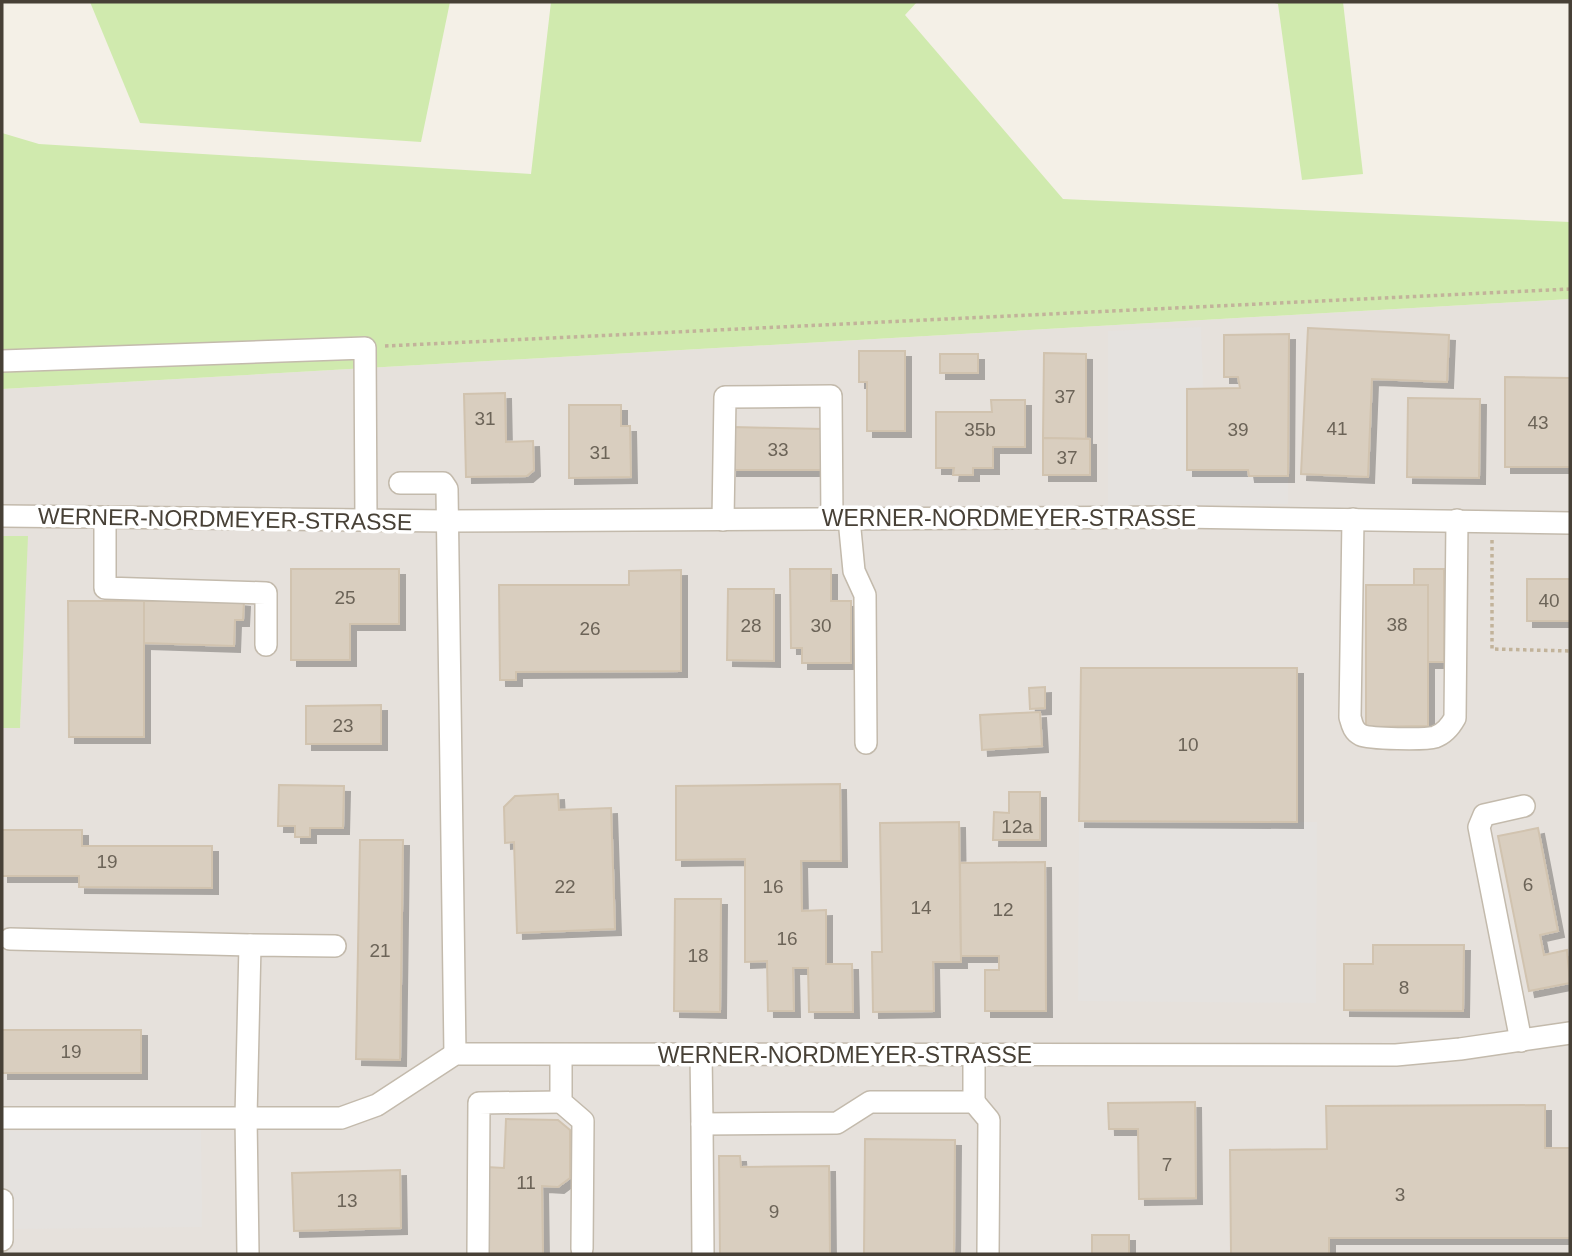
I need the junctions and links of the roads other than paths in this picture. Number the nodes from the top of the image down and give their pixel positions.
1 (2, 361) edge
2 (400, 483) dead end
3 (4, 516) dead end
4 (105, 517) junction
5 (841, 519) junction
6 (1353, 519) junction
7 (366, 520) junction
8 (723, 520) junction
9 (1457, 520) junction
10 (447, 521) junction
11 (1570, 523) edge
12 (266, 645) dead end
13 (866, 743) dead end
14 (1524, 806) dead end
15 (10, 939) dead end
16 (250, 945) junction
17 (335, 946) dead end
18 (1570, 1034) edge
19 (1521, 1041) junction
20 (454, 1054) junction
21 (701, 1054) junction
22 (561, 1055) junction
23 (974, 1055) junction
24 (974, 1101) junction
25 (561, 1102) junction
26 (246, 1116) junction
27 (2, 1118) edge
28 (702, 1124) junction
29 (2, 1200) edge
30 (2, 1240) edge
31 (582, 1249) dead end
32 (248, 1254) edge
33 (478, 1254) edge
34 (703, 1254) edge
35 (988, 1254) edge

1 - 7 street
2 - 10 street
3 - 4 street, WERNER-NORDMEYER-STRASSE
4 - 7 street, WERNER-NORDMEYER-STRASSE
4 - 12 street
5 - 6 street, WERNER-NORDMEYER-STRASSE
5 - 8 street, WERNER-NORDMEYER-STRASSE
5 - 8 street
5 - 13 street
6 - 9 street, WERNER-NORDMEYER-STRASSE
6 - 9 street
7 - 10 street, WERNER-NORDMEYER-STRASSE
8 - 10 street, WERNER-NORDMEYER-STRASSE
9 - 11 street, WERNER-NORDMEYER-STRASSE
10 - 20 street
14 - 19 street
15 - 16 street
16 - 17 street
16 - 26 street
18 - 19 street, WERNER-NORDMEYER-STRASSE
19 - 23 street, WERNER-NORDMEYER-STRASSE
20 - 22 street, WERNER-NORDMEYER-STRASSE
20 - 26 street
21 - 22 street, WERNER-NORDMEYER-STRASSE
21 - 23 street, WERNER-NORDMEYER-STRASSE
21 - 28 street
22 - 25 street
23 - 24 street
24 - 28 street
24 - 35 street
25 - 31 street
25 - 33 street
26 - 27 street
26 - 32 street
28 - 34 street
29 - 30 street

